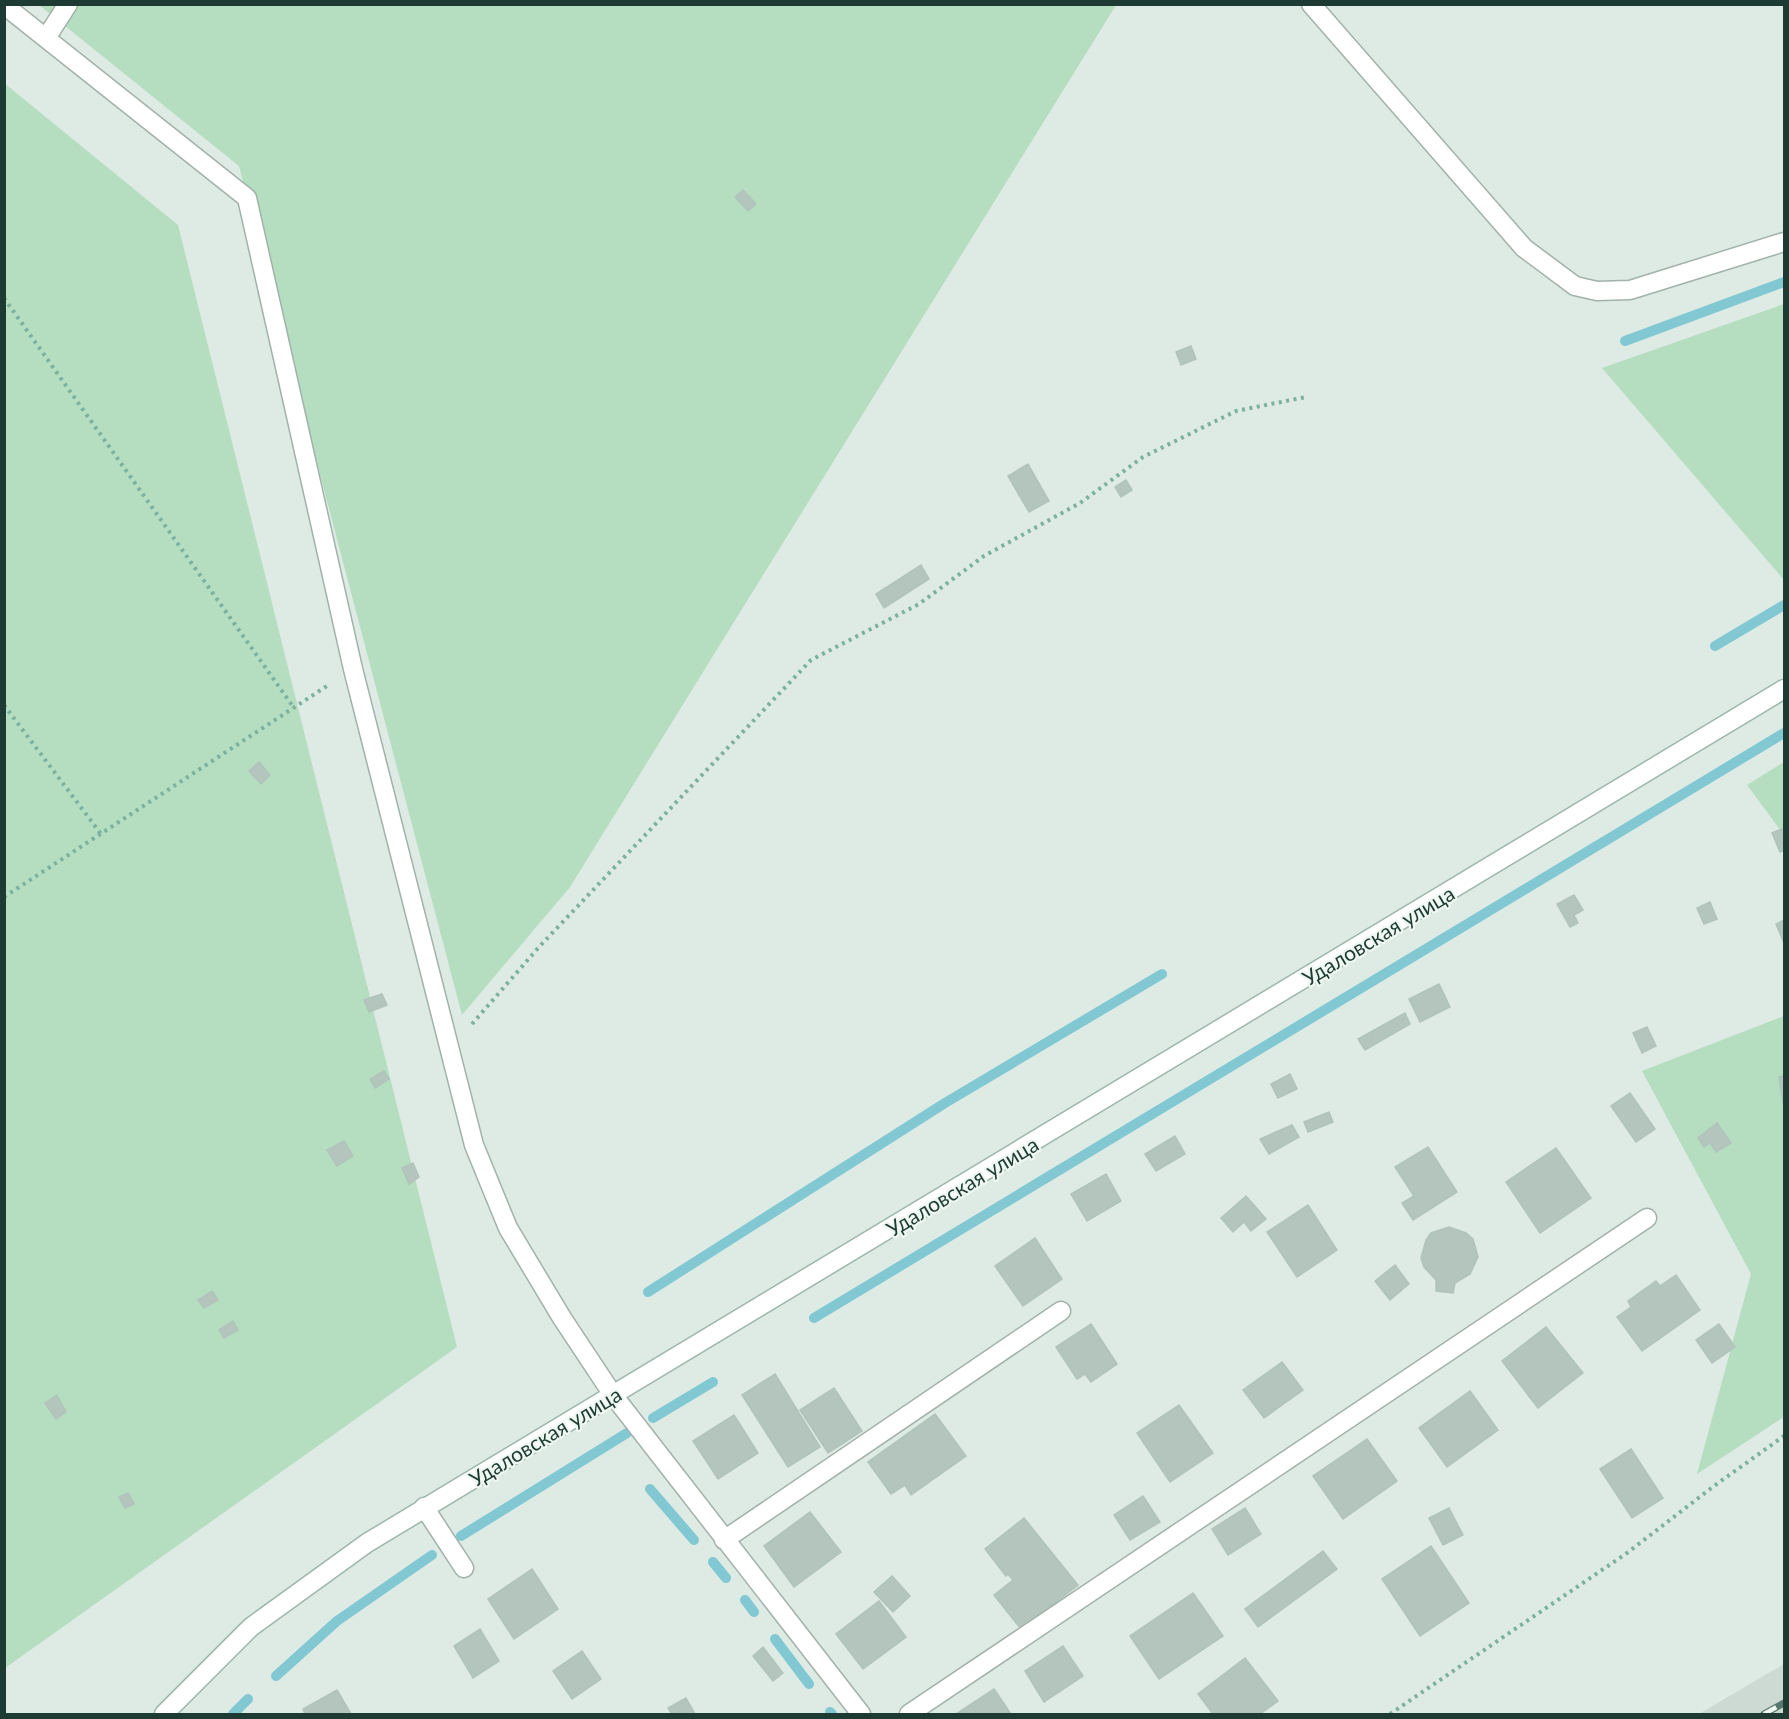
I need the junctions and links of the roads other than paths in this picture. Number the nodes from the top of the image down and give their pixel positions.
1 (68, 4) edge
2 (1311, 4) edge
3 (4, 5) edge
4 (46, 38) junction
5 (1785, 242) edge
6 (1785, 689) edge
7 (1647, 1218) dead end
8 (1061, 1311) dead end
9 (613, 1395) junction
10 (424, 1507) junction
11 (724, 1540) junction
12 (464, 1568) dead end
13 (164, 1714) edge
14 (861, 1714) edge
15 (909, 1714) edge

1 - 4 main road
2 - 5 main road
3 - 4 main road
4 - 9 main road
6 - 9 main road, Удаловская улица
7 - 15 main road
8 - 11 main road
9 - 10 main road, Удаловская улица
9 - 11 main road
10 - 12 main road
10 - 13 main road, Удаловская улица
11 - 14 main road

